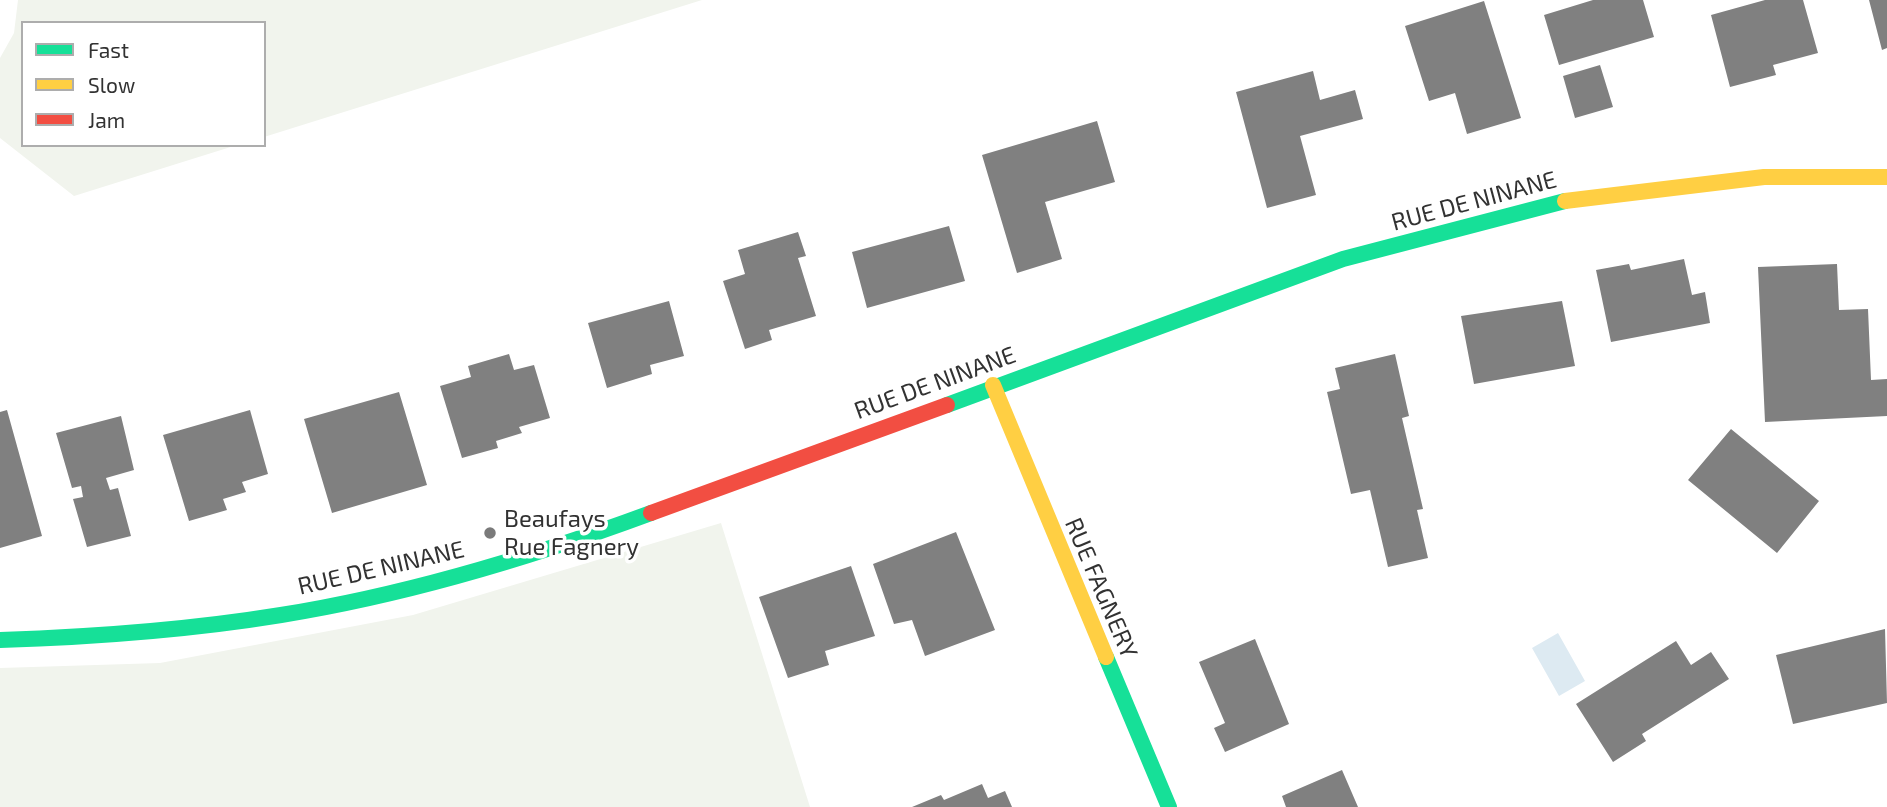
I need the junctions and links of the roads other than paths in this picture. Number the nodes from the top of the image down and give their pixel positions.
1 (1887, 177) edge
2 (993, 385) junction
3 (0, 640) edge
4 (1169, 807) edge

1 - 2 street, RUE DE NINANE
2 - 3 street, RUE DE NINANE
2 - 4 street, RUE FAGNERY

